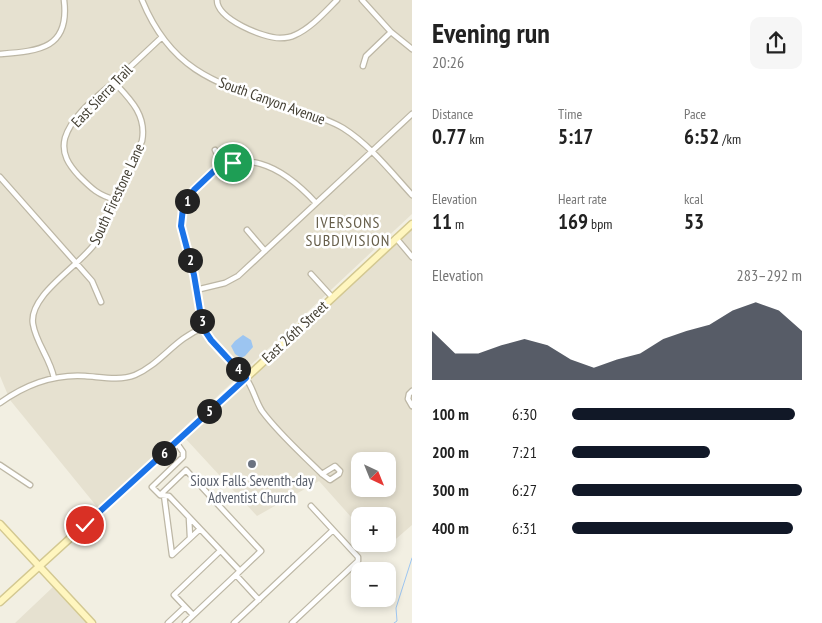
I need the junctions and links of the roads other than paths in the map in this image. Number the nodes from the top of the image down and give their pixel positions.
1 (64, 0) edge
2 (142, 0) edge
3 (217, 0) edge
4 (337, 0) edge
5 (362, 0) edge
6 (391, 32) junction
7 (162, 37) junction
8 (412, 49) edge
9 (0, 54) edge
10 (364, 66) dead end
11 (114, 82) junction
12 (412, 114) edge
13 (215, 150) dead end
14 (372, 151) junction
15 (223, 166) junction
16 (0, 177) edge
17 (412, 194) edge
18 (116, 200) junction
19 (316, 203) junction
20 (412, 224) edge
21 (246, 230) dead end
22 (396, 238) junction
23 (265, 251) junction
24 (412, 257) edge
25 (78, 263) junction
26 (311, 274) dead end
27 (196, 290) junction
28 (332, 297) junction
29 (100, 302) dead end
30 (203, 328) junction
31 (54, 378) junction
32 (246, 378) junction
33 (412, 391) edge
34 (0, 403) edge
35 (412, 406) edge
36 (176, 442) junction
37 (0, 465) edge
38 (322, 474) dead end
39 (30, 485) dead end
40 (162, 495) junction
41 (311, 506) dead end
42 (189, 518) junction
43 (0, 524) edge
44 (200, 529) junction
45 (333, 530) junction
46 (190, 538) junction
47 (220, 551) junction
48 (39, 566) junction
49 (238, 573) junction
50 (259, 600) junction
51 (0, 602) edge
52 (185, 607) junction
53 (193, 615) junction
54 (88, 622) edge
55 (168, 623) edge
56 (185, 623) edge
57 (234, 623) edge
58 (292, 623) edge

1 - 9 street
2 - 7 street, South Canyon Avenue
3 - 4 street
5 - 6 street
6 - 8 street
6 - 10 street
7 - 11 street, East Sierra Trail
7 - 14 street, South Canyon Avenue
11 - 18 street, South Firestone Lane
11 - 18 street, East Sierra Trail
12 - 14 street
13 - 15 street
14 - 17 street, South Canyon Avenue
14 - 19 street
15 - 19 street
15 - 27 street
16 - 25 street
18 - 25 street, South Firestone Lane
19 - 23 street
20 - 22 main road, East 26th Street
21 - 23 street
22 - 24 street
22 - 28 main road, East 26th Street
23 - 27 street
25 - 29 street
25 - 31 street, South Firestone Lane
26 - 28 street
27 - 30 street
28 - 32 main road, East 26th Street
30 - 31 street
30 - 32 street
31 - 34 street
32 - 36 main road, East 26th Street
32 - 38 street
33 - 35 street
36 - 40 street
36 - 48 main road, East 26th Street
37 - 39 street
40 - 42 street
40 - 46 street
40 - 49 street
41 - 45 street
42 - 44 street
42 - 46 street
43 - 48 main road
44 - 46 street
44 - 47 street
45 - 50 street
45 - 58 street
47 - 49 street
47 - 52 street
48 - 51 main road, East 26th Street
48 - 54 main road
49 - 50 street
49 - 53 street
50 - 57 street
52 - 53 street
52 - 55 street
53 - 56 street

